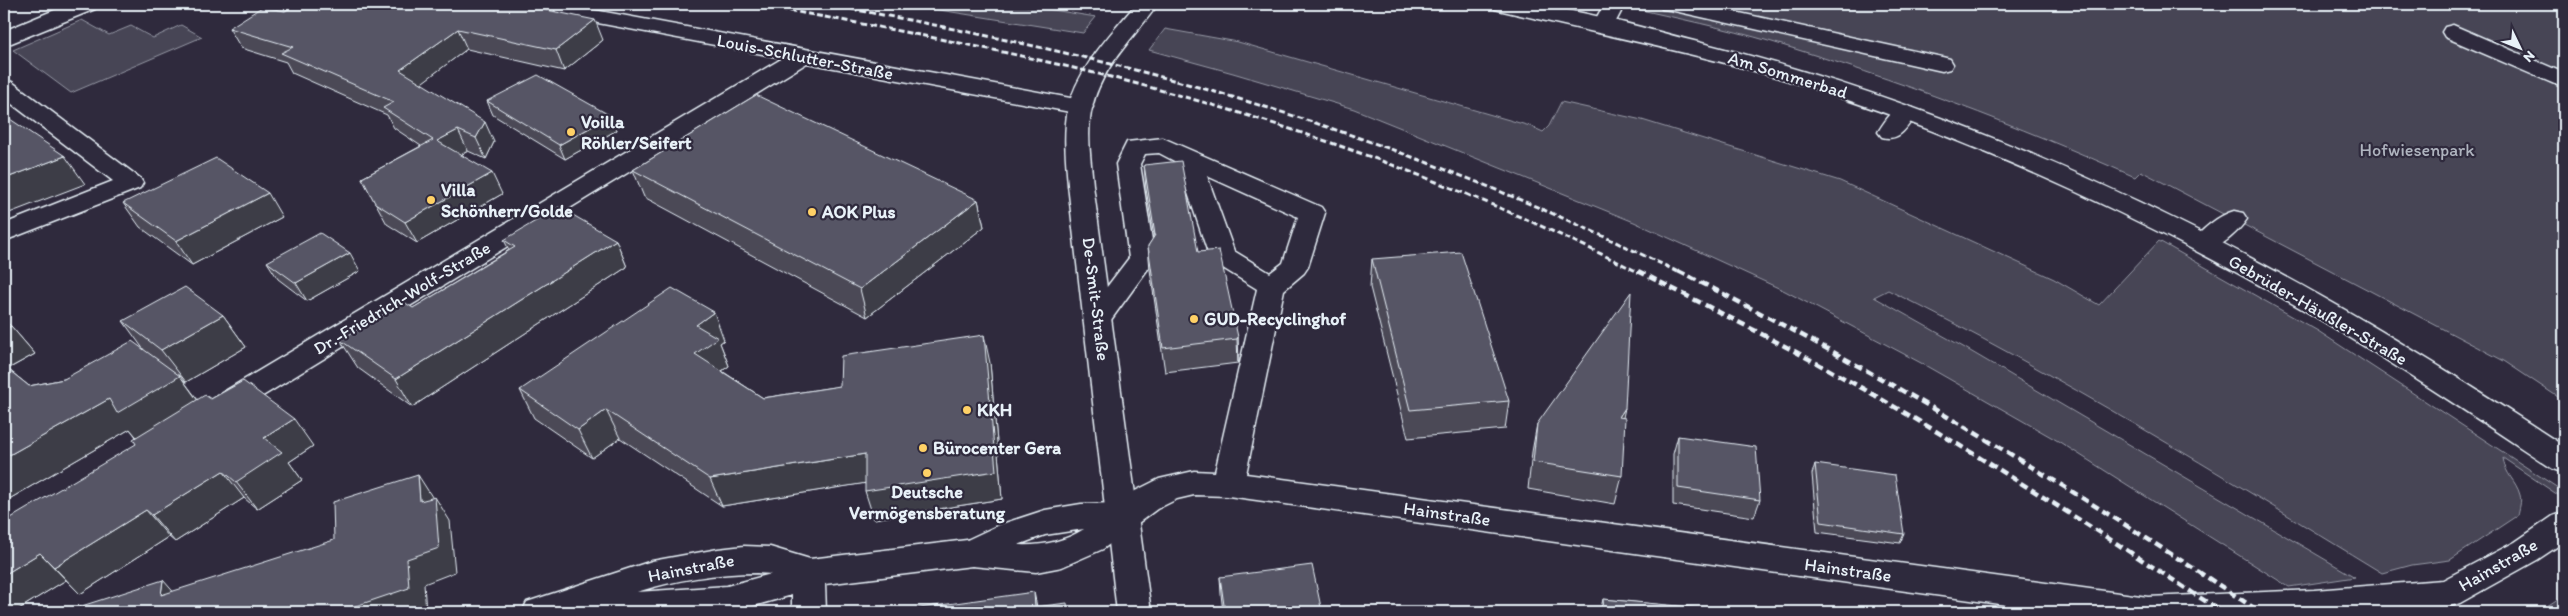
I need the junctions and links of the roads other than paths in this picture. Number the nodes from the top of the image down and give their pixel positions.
1 (87, 4) edge
2 (529, 4) edge
3 (1147, 4) edge
4 (1504, 4) edge
5 (1614, 4) edge
6 (1670, 4) edge
7 (1603, 26) junction
8 (2453, 32) dead end
9 (4, 39) edge
10 (802, 57) junction
11 (1942, 64) dead end
12 (2564, 81) edge
13 (4, 87) edge
14 (1081, 108) junction
15 (1905, 113) junction
16 (1890, 132) dead end
17 (1189, 159) junction
18 (2062, 176) joint
19 (2234, 219) dead end
20 (4, 233) edge
21 (2204, 244) junction
22 (1271, 286) junction
23 (1098, 317) junction
24 (198, 422) edge
25 (2564, 461) edge
26 (1228, 484) junction
27 (1124, 514) junction
28 (2564, 525) edge
29 (808, 573) junction
30 (539, 612) edge
31 (810, 612) edge
32 (1134, 612) edge

1 - 9 street
2 - 10 street, Louis-Schlutter-Straße
3 - 14 street, De-Smit-Straße
4 - 7 street, Am Sommerbad
5 - 7 street
6 - 11 street
7 - 15 street, Am Sommerbad
8 - 12 street
10 - 14 street, Louis-Schlutter-Straße
10 - 24 street, Dr.-Friedrich-Wolf-Straße
13 - 20 street
14 - 23 street, De-Smit-Straße
15 - 16 street
15 - 18 street, Am Sommerbad
17 - 22 street
17 - 22 street
17 - 23 street
18 - 21 street, Gebrüder-Häußler-Straße
19 - 21 street
21 - 25 street, Gebrüder-Häußler-Straße
22 - 26 street
23 - 27 street, De-Smit-Straße
26 - 27 street, Hainstraße
26 - 28 street, Hainstraße
27 - 29 street, Hainstraße
27 - 32 street, De-Smit-Straße
29 - 30 street, Hainstraße
29 - 31 street

